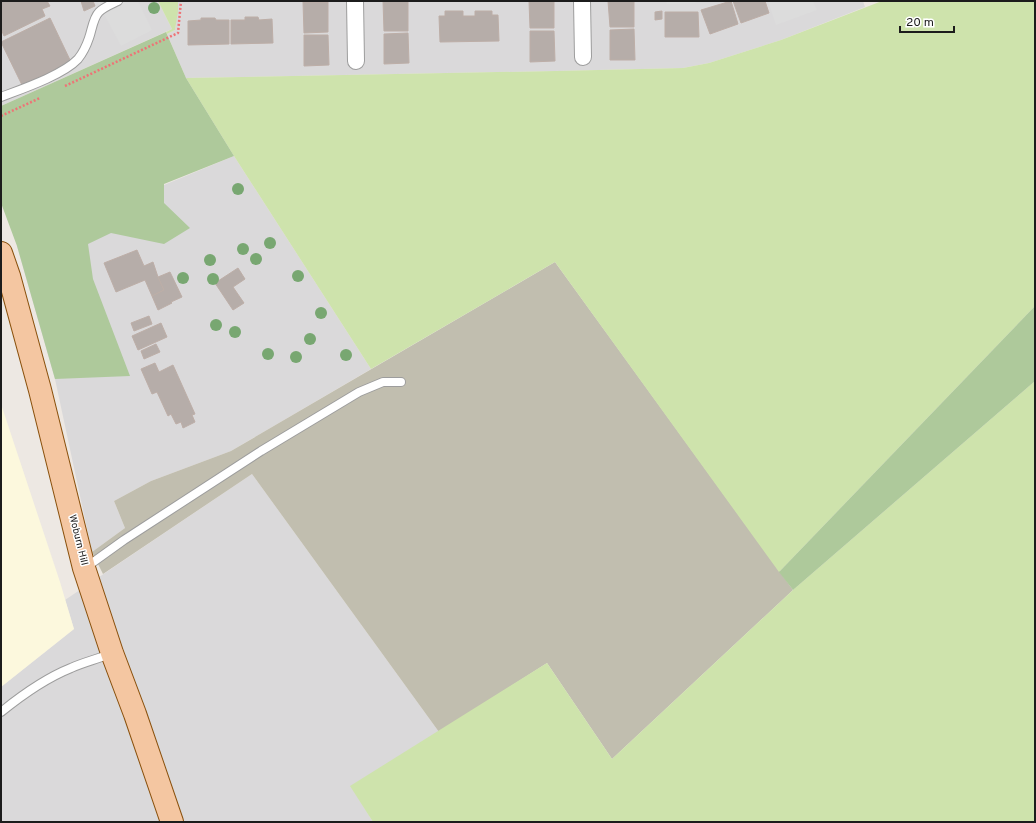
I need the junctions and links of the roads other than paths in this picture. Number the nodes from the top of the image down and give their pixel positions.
1 (118, 1) edge
2 (356, 1) edge
3 (582, 1) edge
4 (583, 57) dead end
5 (356, 61) dead end
6 (1, 97) edge
7 (1, 253) edge
8 (401, 382) dead end
9 (84, 568) junction
10 (112, 653) junction
11 (1, 712) edge
12 (172, 822) edge

1 - 6 lane
2 - 5 street
3 - 4 street
7 - 9 main road, Woburn Hill
8 - 9 lane
9 - 10 main road, Woburn Hill
10 - 11 lane
10 - 12 main road, Woburn Hill

